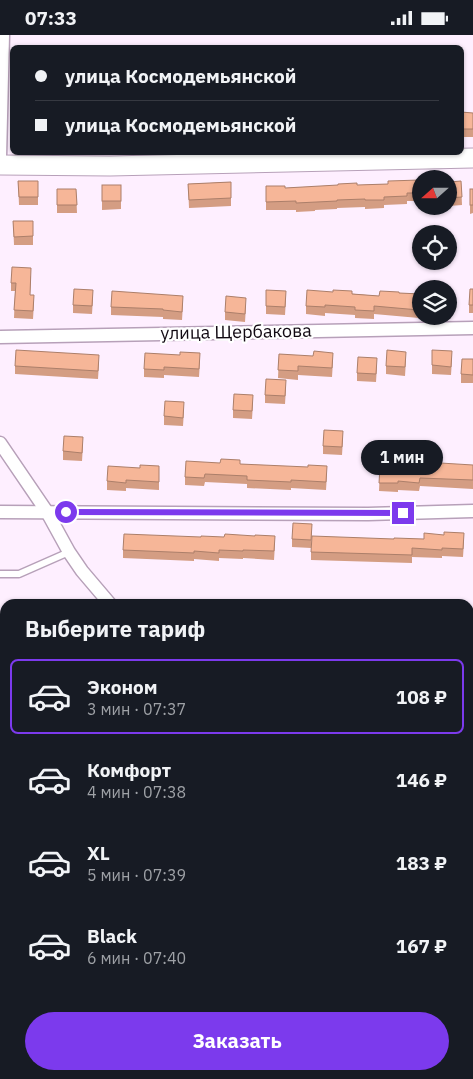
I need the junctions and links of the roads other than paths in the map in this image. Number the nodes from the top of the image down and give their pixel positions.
1 (3, 35) edge
2 (0, 157) edge
3 (473, 158) edge
4 (0, 165) edge
5 (473, 328) edge
6 (0, 337) edge
7 (0, 443) edge
8 (0, 511) edge
9 (473, 511) edge
10 (47, 512) junction
11 (69, 553) junction
12 (0, 574) edge
13 (106, 599) edge

1 - 2 street
3 - 4 main road
5 - 6 street, улица Щербакова
7 - 10 street
8 - 10 street
9 - 10 street
10 - 11 street
11 - 12 lane
11 - 13 street

